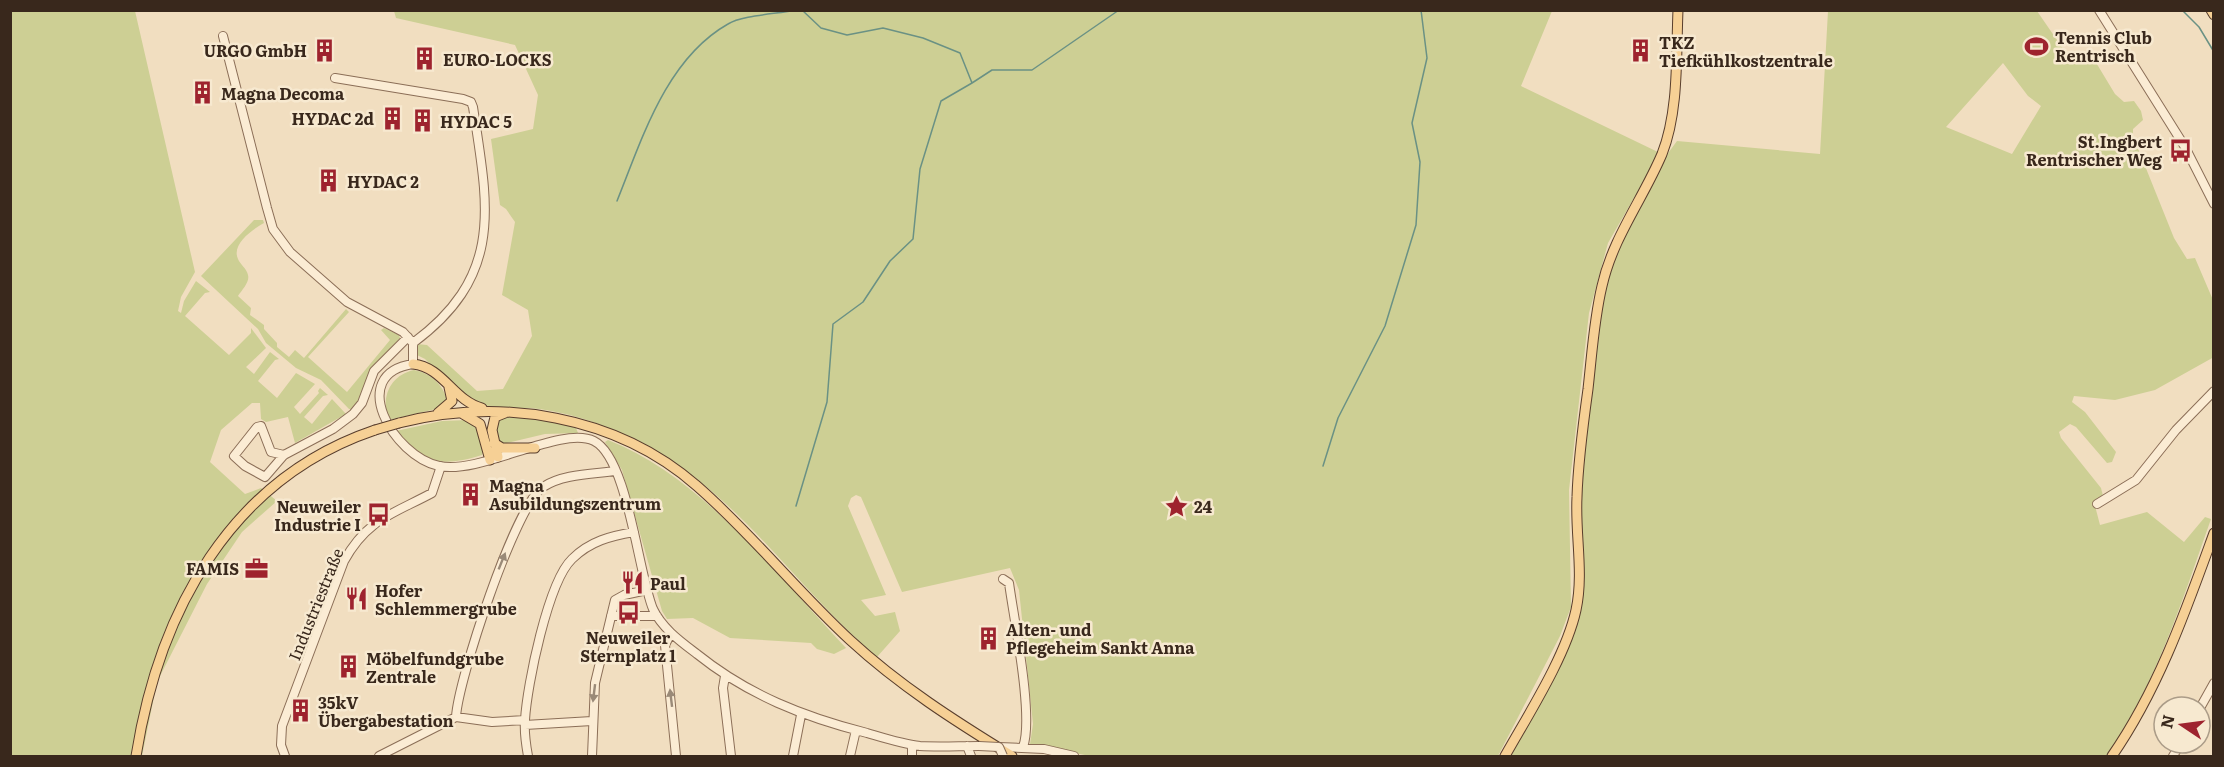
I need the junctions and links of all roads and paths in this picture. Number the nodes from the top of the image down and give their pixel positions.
1 (1678, 10) edge
2 (2099, 10) edge
3 (2211, 10) edge
4 (2214, 15) edge
5 (223, 36) dead end
6 (335, 78) dead end
7 (2214, 204) edge
8 (411, 340) junction
9 (413, 364) junction
10 (446, 382) junction
11 (2214, 391) edge
12 (490, 410) junction
13 (513, 411) junction
14 (455, 412) junction
15 (433, 416) junction
16 (494, 443) junction
17 (535, 448) junction
18 (284, 455) junction
19 (494, 459) junction
20 (441, 466) junction
21 (615, 471) junction
22 (2097, 504) dead end
23 (634, 532) junction
24 (2214, 533) edge
25 (1003, 579) dead end
26 (647, 590) junction
27 (611, 616) junction
28 (657, 616) junction
29 (671, 633) junction
30 (725, 676) junction
31 (801, 715) junction
32 (456, 717) junction
33 (592, 721) junction
34 (525, 722) junction
35 (856, 730) junction
36 (912, 745) junction
37 (967, 746) junction
38 (1023, 747) junction
39 (1006, 750) edge
40 (136, 756) edge
41 (285, 756) edge
42 (379, 756) edge
43 (528, 756) edge
44 (592, 756) edge
45 (676, 756) edge
46 (731, 756) edge
47 (793, 756) edge
48 (850, 756) edge
49 (912, 756) edge
50 (971, 756) edge
51 (1003, 756) edge
52 (1074, 756) edge
53 (1505, 756) edge
54 (2112, 756) edge

1 - 53 main road
2 - 7 street
3 - 4 main road
5 - 8 street
6 - 8 street
8 - 9 street
8 - 18 street
9 - 10 main road
9 - 20 street
10 - 12 main road
10 - 15 main road
11 - 22 street
12 - 13 main road
12 - 14 main road
13 - 16 main road
13 - 39 main road
14 - 15 main road
14 - 19 main road
15 - 40 main road, bridge
16 - 17 main road
16 - 19 main road
17 - 19 street
17 - 21 street
18 - 18 street
19 - 20 street
20 - 41 street, Industriestraße
21 - 23 street
32 -> 21 street
23 - 26 street
23 - 34 street
24 - 54 main road
25 - 38 street
26 - 27 street
26 - 28 street
27 - 28 street
27 -> 33 street
28 - 29 street
29 - 30 street
45 -> 29 street
30 - 31 street
30 - 46 street
31 - 35 street
31 - 47 street
32 - 34 street
32 - 42 street
33 - 34 street
33 - 44 street
34 - 43 street
35 - 36 street
35 - 48 street
36 - 37 street
36 - 49 street
37 - 39 street, bridge
37 - 50 street
38 - 39 street
38 - 52 street
39 - 51 street, bridge

